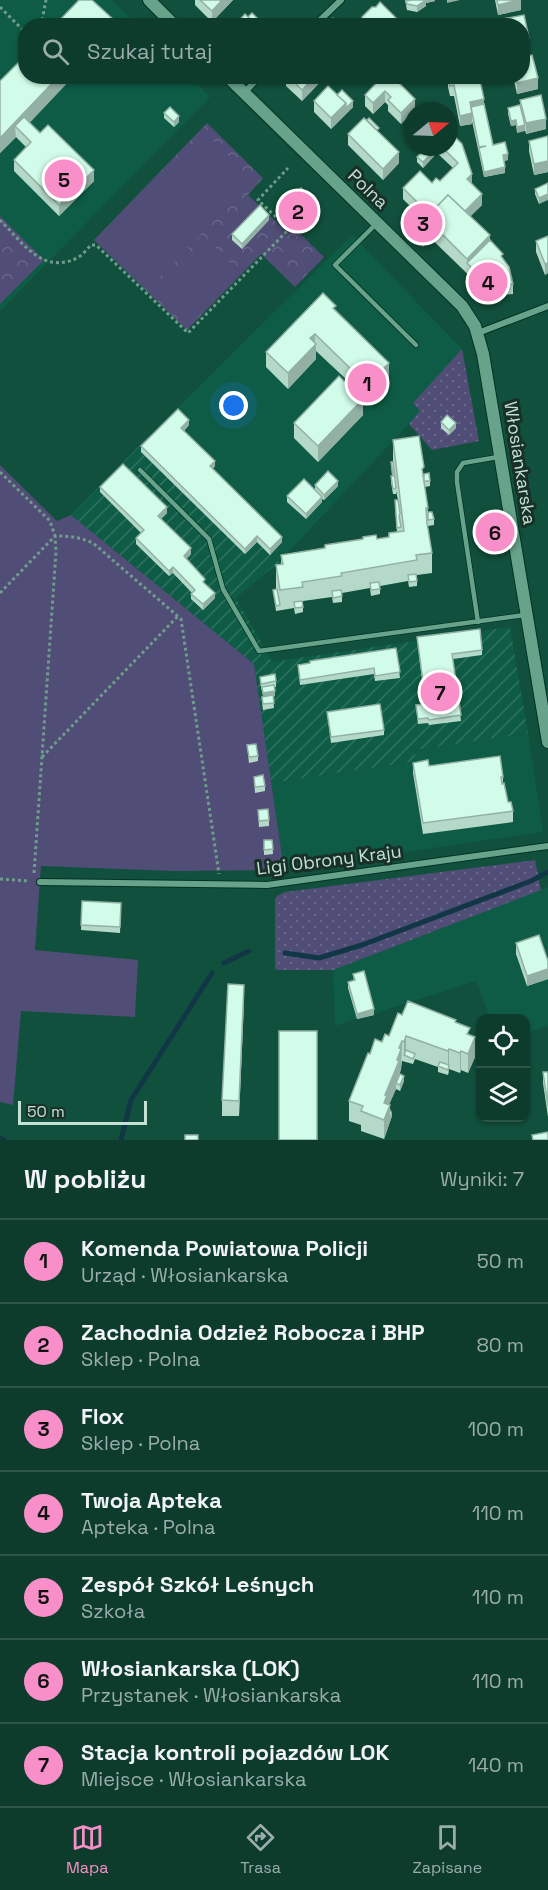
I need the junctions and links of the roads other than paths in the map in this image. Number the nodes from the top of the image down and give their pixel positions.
1 (149, 0) edge
2 (341, 0) edge
3 (167, 18) edge
4 (322, 18) edge
5 (235, 84) edge
6 (252, 84) edge
7 (244, 93) junction
8 (377, 223) junction
9 (548, 306) edge
10 (478, 333) junction
11 (416, 345) dead end
12 (500, 456) junction
13 (140, 470) dead end
14 (527, 615) junction
15 (478, 622) junction
16 (548, 742) edge
17 (548, 846) edge
18 (40, 882) dead end

1 - 3 street
2 - 4 street
5 - 7 street, Polna
6 - 7 street
7 - 8 street, Polna
8 - 10 street, Polna
8 - 11 lane
9 - 10 street
10 - 12 street, Włosiankarska
12 - 14 street, Włosiankarska
12 - 15 lane
13 - 15 lane
14 - 15 lane
14 - 16 street, Włosiankarska
17 - 18 street, Ligi Obrony Kraju

